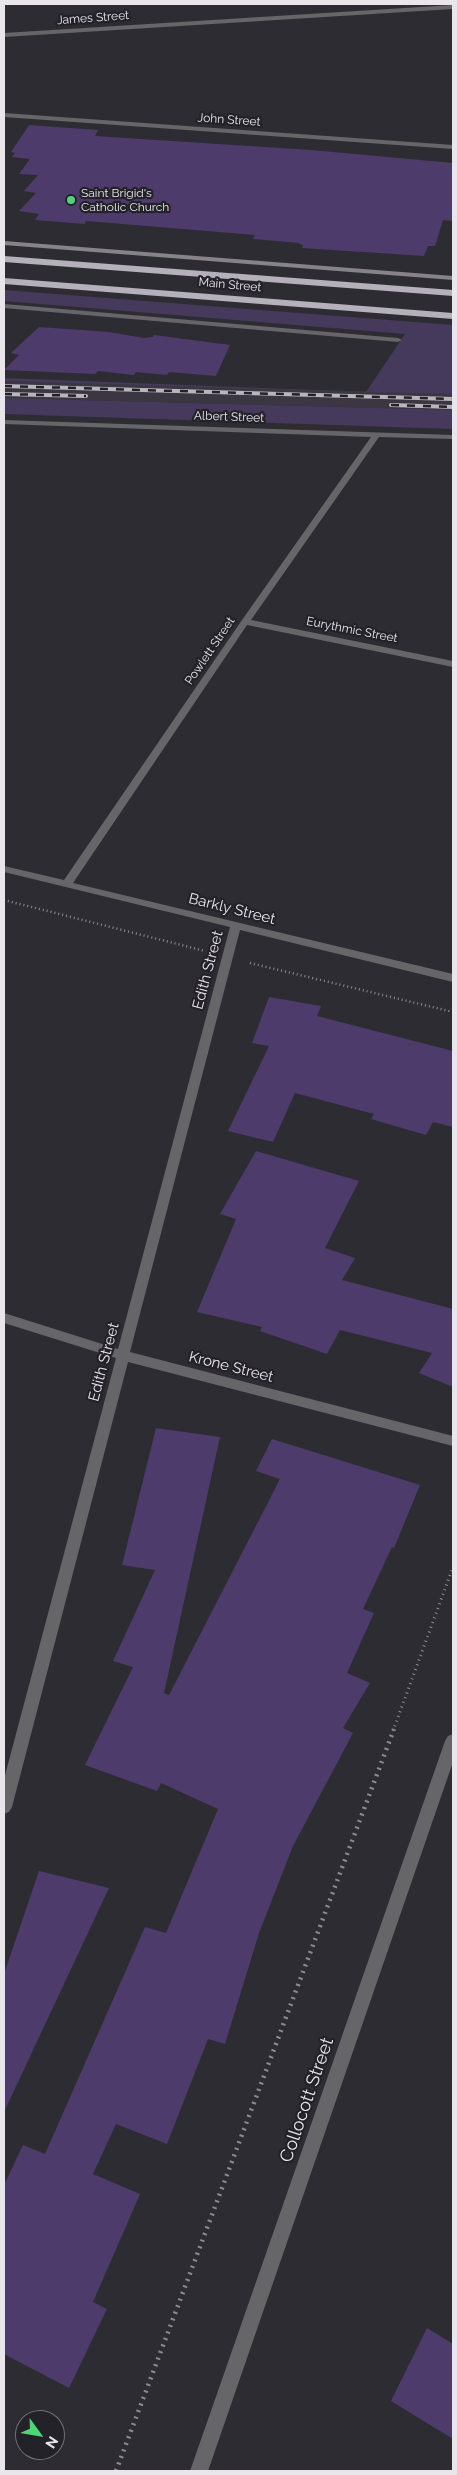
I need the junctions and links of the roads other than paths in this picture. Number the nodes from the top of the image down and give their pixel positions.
1 (453, 7) edge
2 (4, 35) edge
3 (4, 115) edge
4 (453, 147) edge
5 (4, 243) edge
6 (4, 259) edge
7 (453, 278) edge
8 (4, 280) edge
9 (453, 294) edge
10 (373, 298) junction
11 (4, 306) edge
12 (453, 316) edge
13 (398, 340) dead end
14 (4, 422) edge
15 (377, 434) junction
16 (453, 437) edge
17 (245, 622) junction
18 (453, 664) edge
19 (4, 869) edge
20 (67, 884) junction
21 (236, 925) junction
22 (453, 978) edge
23 (4, 1318) edge
24 (123, 1354) junction
25 (453, 1441) edge
26 (453, 1741) edge
27 (4, 1807) edge
28 (199, 2471) edge

1 - 2 street, James Street
3 - 4 street, John Street
5 - 7 street, Main Street
6 - 10 highway, Main Street
8 - 10 highway, Main Street
9 - 10 highway, Main Street
10 - 12 highway, Main Street
11 - 13 street
14 - 15 street, Albert Street
15 - 16 street, Albert Street
15 - 17 street, Powlett Street
17 - 18 street, Eurythmic Street
17 - 20 street, Powlett Street
19 - 20 street, Barkly Street
20 - 21 street, Barkly Street
21 - 22 street, Barkly Street
21 - 24 street, Edith Street
23 - 24 street, Krone Street
24 - 25 street, Krone Street
24 - 27 street, Edith Street
26 - 28 street, Collocott Street

